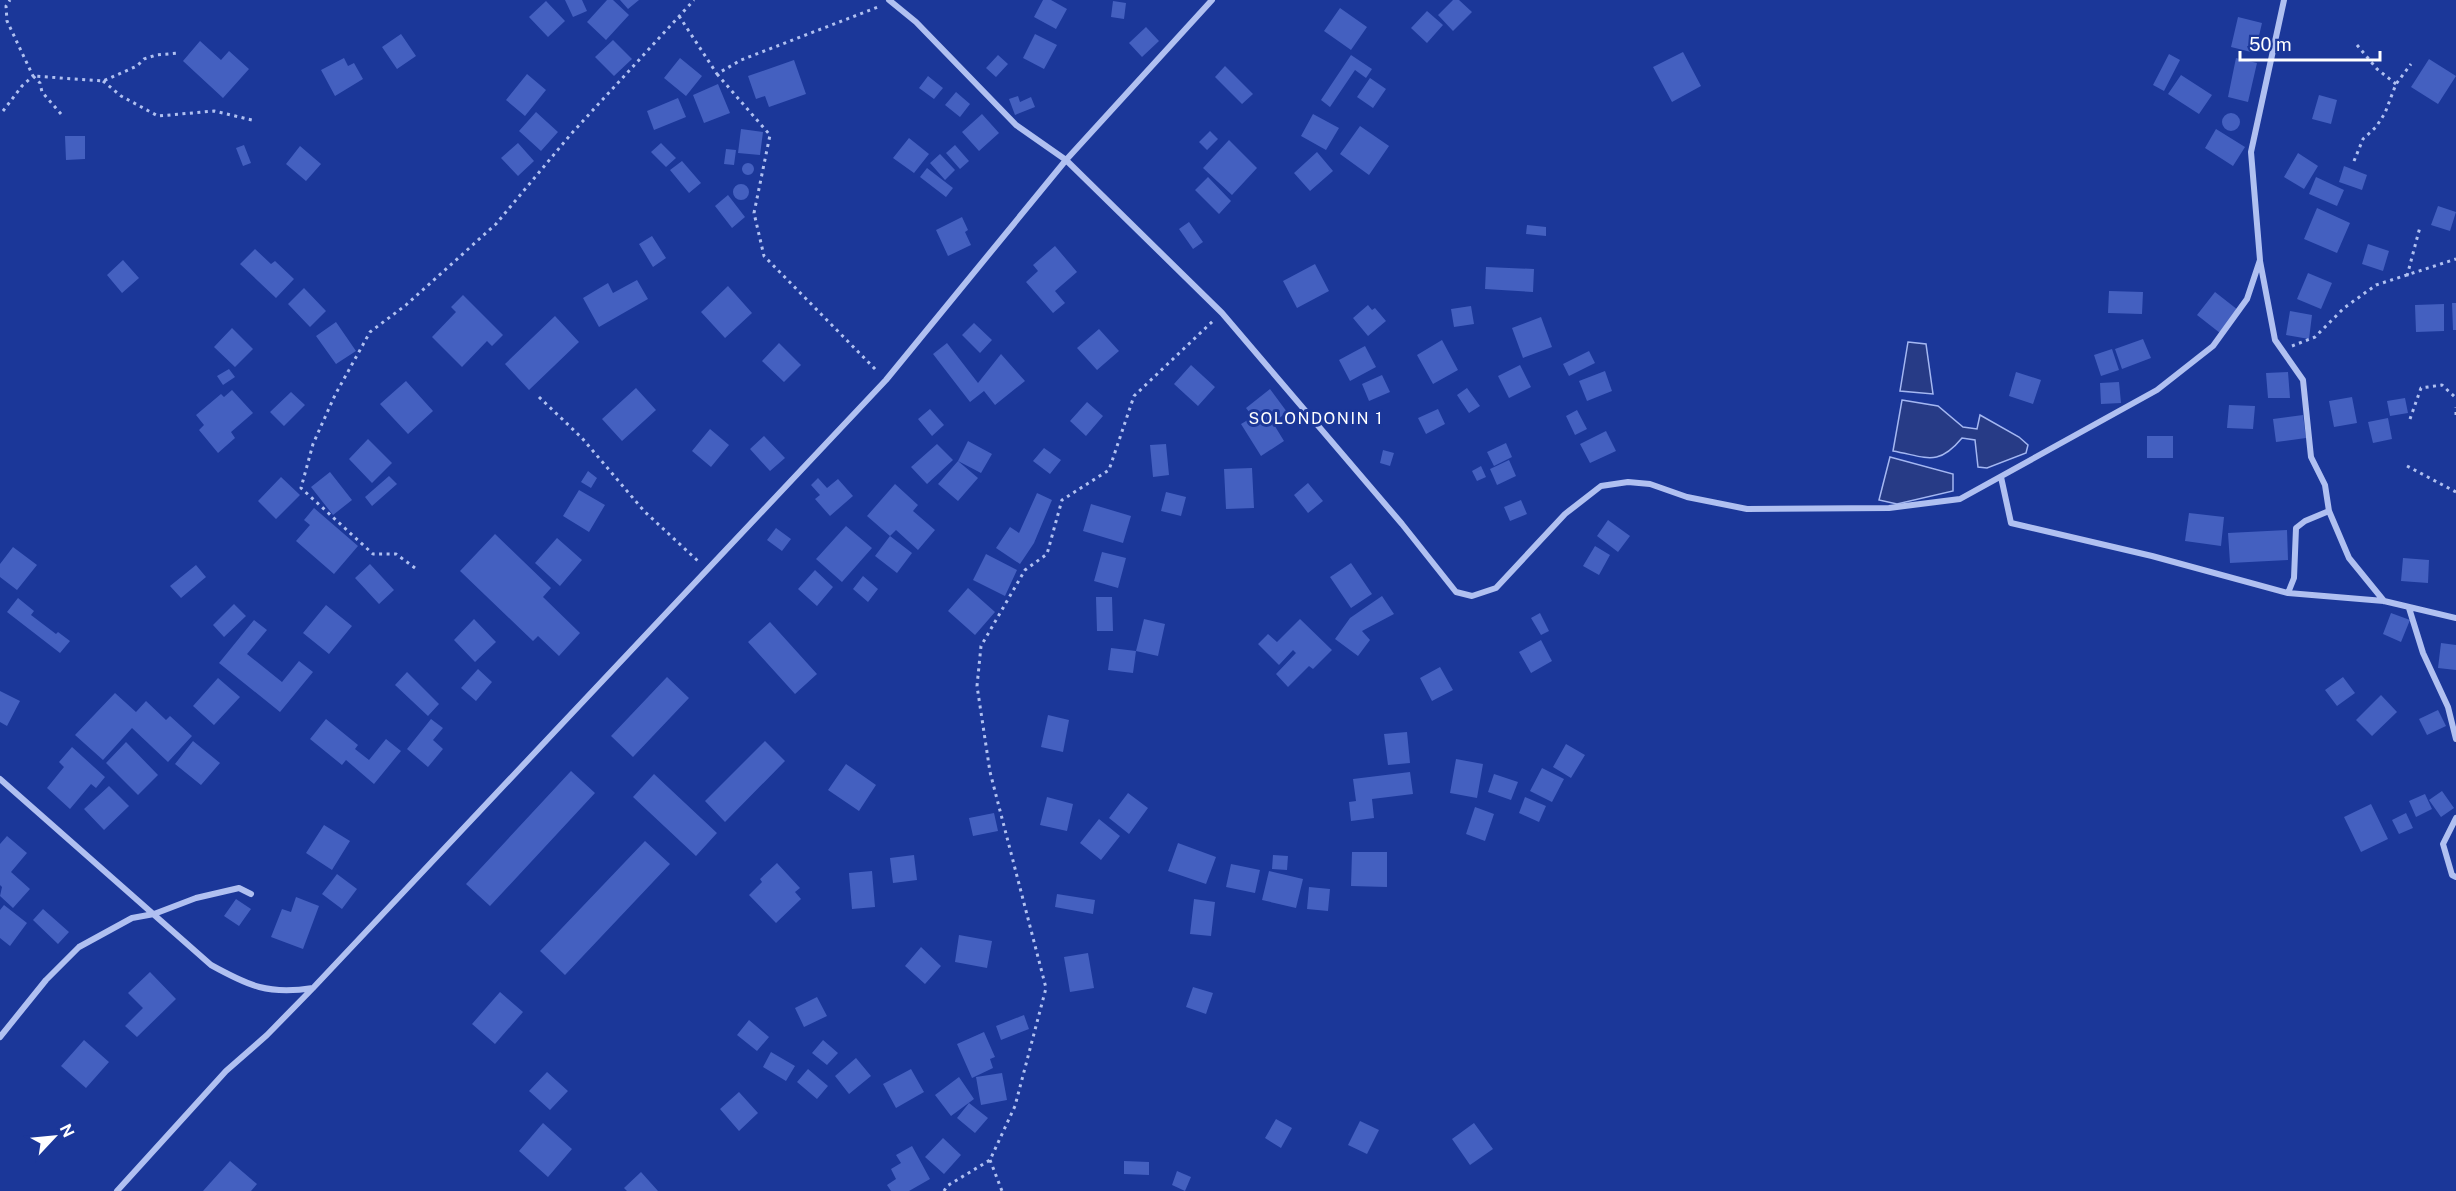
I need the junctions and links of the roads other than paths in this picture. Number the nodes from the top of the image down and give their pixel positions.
1 (1212, 0) edge
2 (2284, 0) edge
3 (890, 1) edge
4 (1066, 160) junction
5 (2260, 260) junction
6 (2001, 477) junction
7 (2329, 511) junction
8 (2288, 593) junction
9 (2384, 602) junction
10 (2409, 608) junction
11 (2456, 618) edge
12 (2456, 739) edge
13 (0, 779) edge
14 (2456, 818) edge
15 (2456, 877) edge
16 (251, 894) dead end
17 (154, 914) junction
18 (313, 988) junction
19 (0, 1037) edge
20 (117, 1191) edge

1 - 4 street
2 - 5 street
3 - 4 street
4 - 6 street
4 - 18 street
5 - 6 street
5 - 7 street
6 - 8 street
7 - 8 street
7 - 9 street
8 - 9 street
9 - 10 street
10 - 11 street
10 - 12 street
13 - 17 street
14 - 15 street
16 - 17 street
17 - 18 street
17 - 19 street
18 - 20 street

